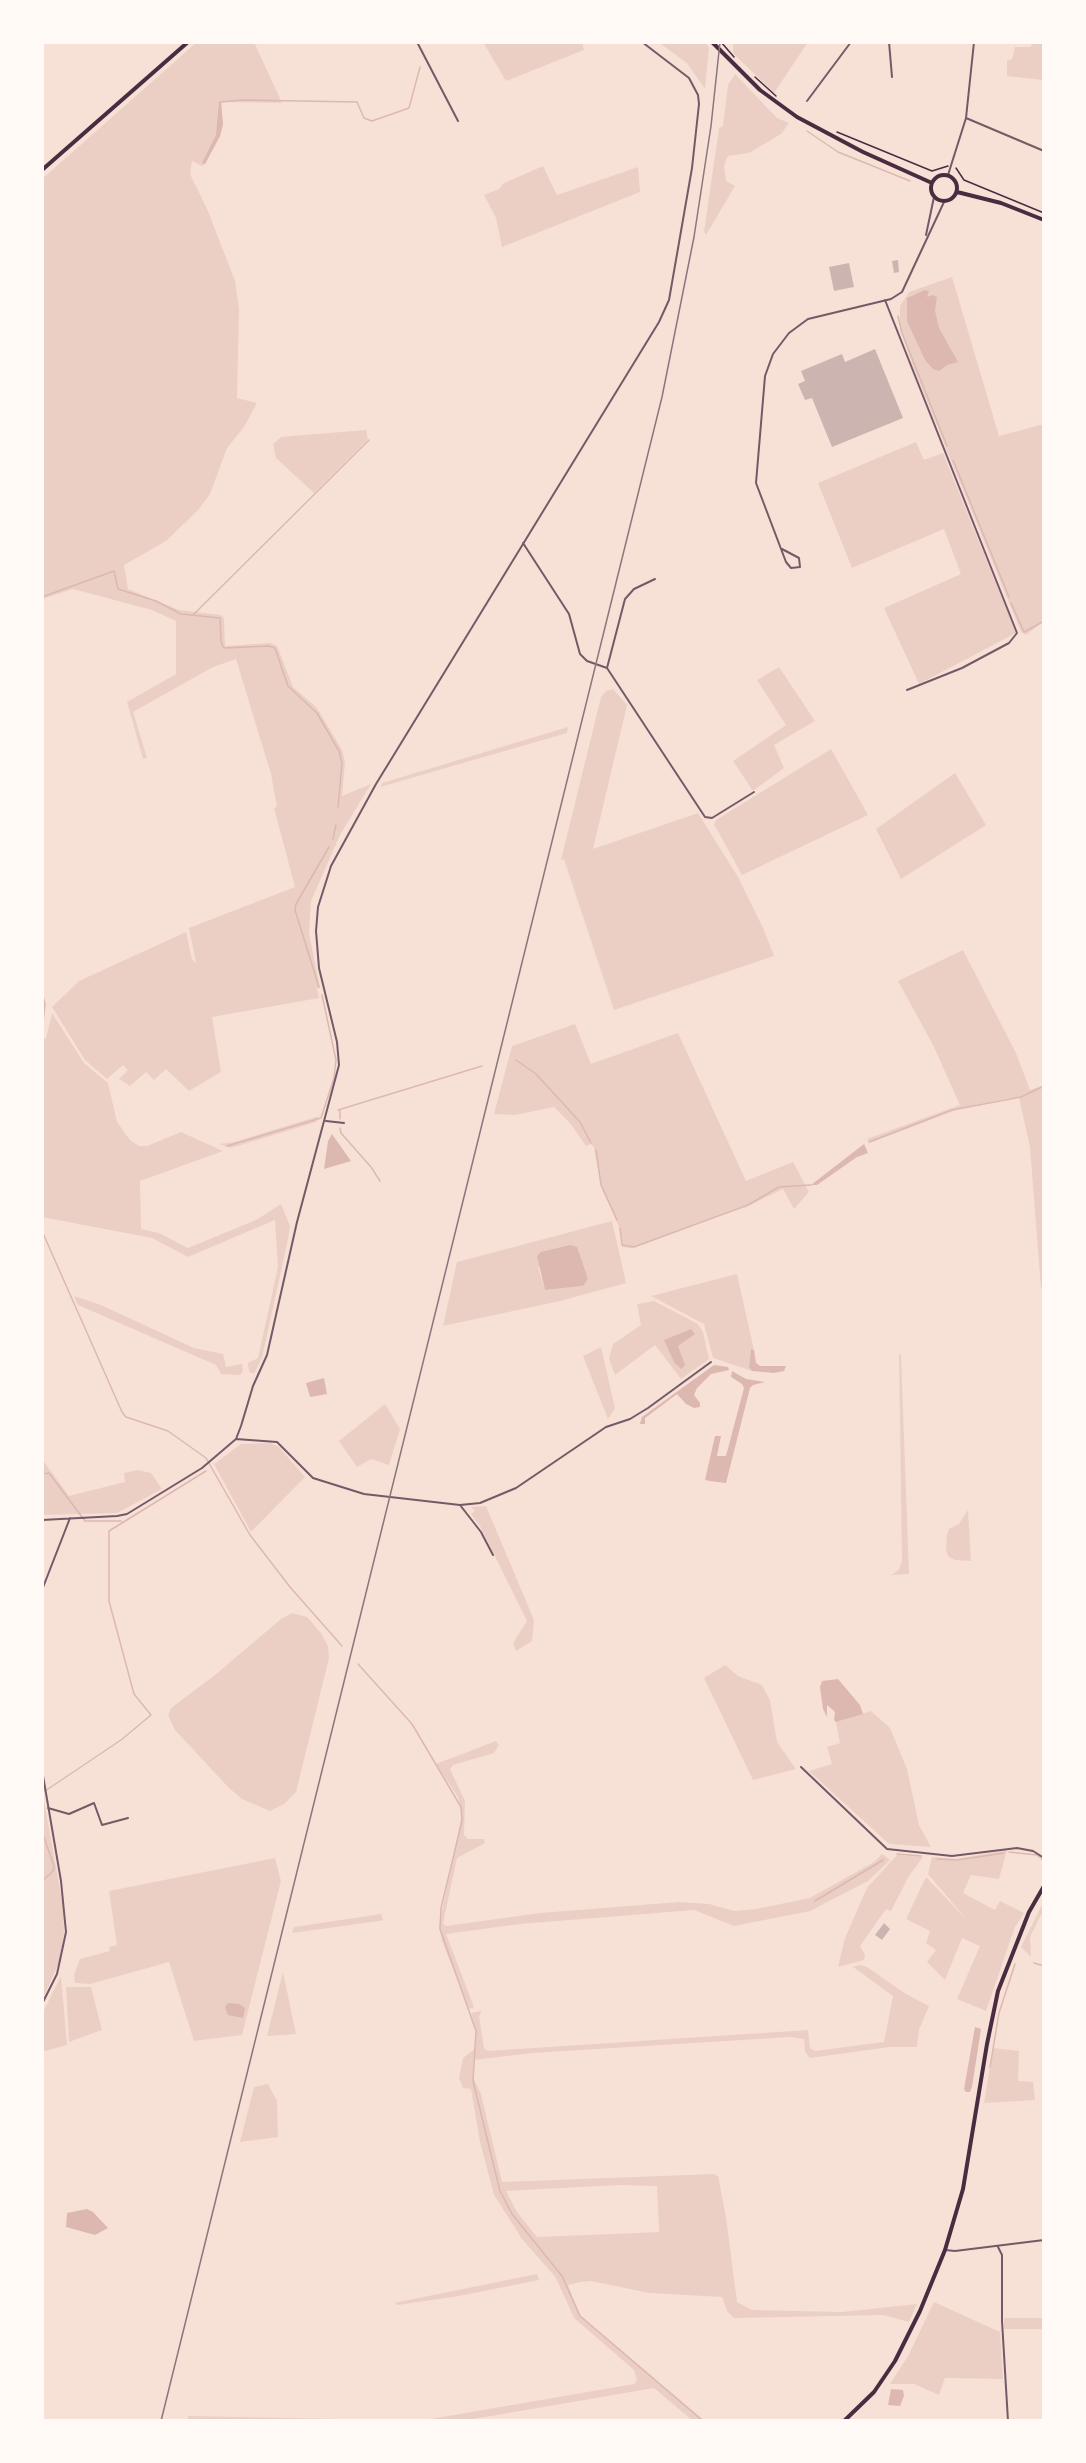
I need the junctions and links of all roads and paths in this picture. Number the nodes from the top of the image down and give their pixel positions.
1 (188, 42) edge
2 (417, 42) edge
3 (642, 42) edge
4 (712, 42) edge
5 (721, 42) edge
6 (851, 42) edge
7 (889, 42) edge
8 (974, 42) edge
9 (738, 61) dead end
10 (750, 73) dead end
11 (892, 77) dead end
12 (777, 96) dead end
13 (807, 101) dead end
14 (966, 118) junction
15 (458, 121) dead end
16 (832, 130) dead end
17 (1044, 151) edge
18 (950, 166) junction
19 (42, 170) edge
20 (948, 176) junction
21 (932, 183) junction
22 (957, 192) junction
23 (934, 197) junction
24 (944, 202) junction
25 (1044, 213) edge
26 (1044, 220) edge
27 (926, 237) junction
28 (885, 300) junction
29 (524, 543) junction
30 (782, 549) junction
31 (655, 579) dead end
32 (607, 668) junction
33 (907, 690) dead end
34 (754, 792) dead end
35 (326, 1121) junction
36 (344, 1123) dead end
37 (711, 1362) dead end
38 (236, 1438) junction
39 (460, 1505) junction
40 (70, 1518) junction
41 (42, 1520) edge
42 (493, 1555) dead end
43 (42, 1590) edge
44 (801, 1767) dead end
45 (42, 1770) edge
46 (48, 1808) junction
47 (128, 1818) dead end
48 (1044, 1858) edge
49 (1044, 1886) edge
50 (42, 2004) edge
51 (1044, 2240) edge
52 (998, 2247) junction
53 (945, 2250) junction
54 (844, 2421) edge
55 (1008, 2421) edge

1 - 19 main road
2 - 15 street
3 - 29 street
4 - 21 main road
5 - 9 path
6 - 13 street
7 - 11 street
8 - 14 street
10 - 12 path
14 - 17 street
14 - 18 street
16 - 18 path
18 - 20 street
18 - 25 path
20 - 21 main road
20 - 22 main road
21 - 23 main road
22 - 24 main road
22 - 26 main road
23 - 24 main road
23 - 27 street
24 - 27 street
27 - 28 street
28 - 30 street
28 - 33 street
29 - 32 street
29 - 35 street
30 - 30 street
31 - 32 street
32 - 34 street
35 - 36 street
35 - 38 street
37 - 39 street
38 - 39 street
38 - 40 street
39 - 42 street
40 - 41 street
40 - 43 street
44 - 48 street
45 - 46 street
46 - 47 street
46 - 50 street
49 - 53 main road
51 - 52 street
52 - 53 street
52 - 55 street
53 - 54 main road

